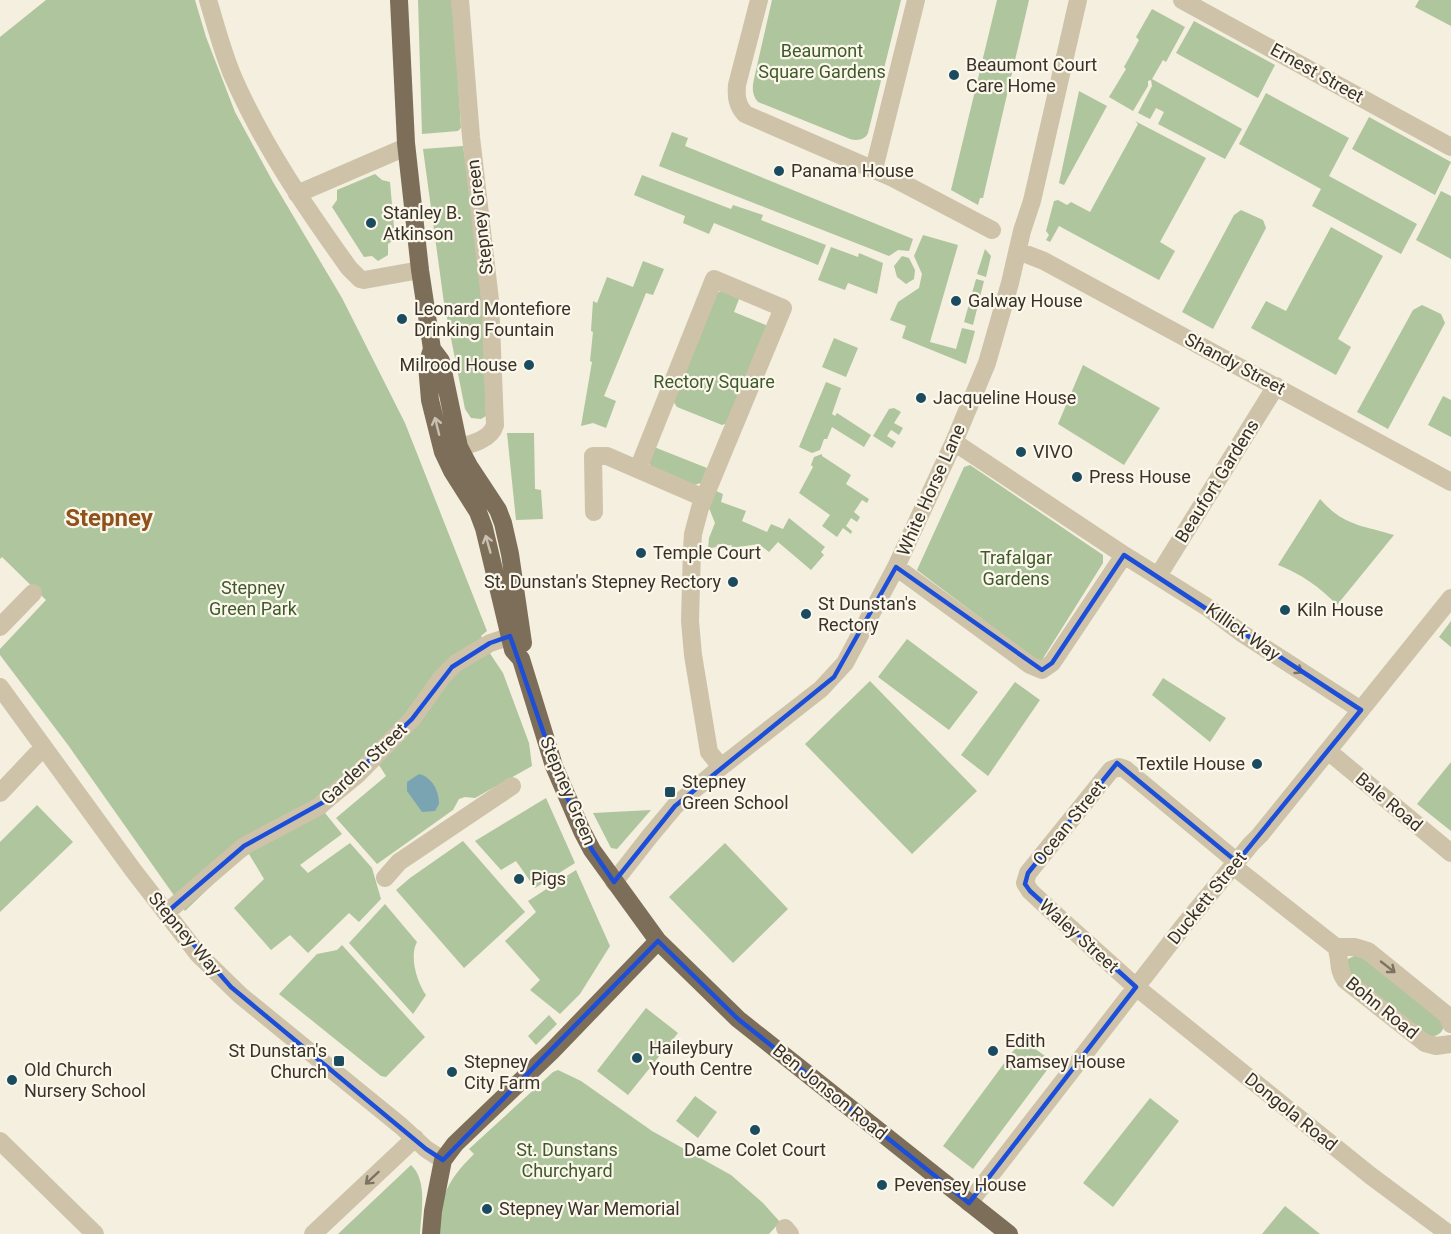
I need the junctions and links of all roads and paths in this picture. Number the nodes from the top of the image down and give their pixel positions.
1 (208, 0) edge
2 (399, 0) edge
3 (460, 0) edge
4 (759, 0) edge
5 (916, 0) edge
6 (1078, 0) edge
7 (1182, 0) edge
8 (406, 147) junction
9 (1451, 147) edge
10 (874, 169) junction
11 (297, 194) junction
12 (992, 230) dead end
13 (1018, 251) junction
14 (420, 270) junction
15 (1276, 386) junction
16 (954, 442) junction
17 (451, 449) junction
18 (638, 469) junction
19 (1451, 482) edge
20 (704, 498) junction
21 (594, 512) dead end
22 (1124, 555) junction
23 (896, 567) junction
24 (1158, 576) junction
25 (33, 593) dead end
26 (1451, 598) edge
27 (0, 627) edge
28 (515, 634) junction
29 (0, 687) edge
30 (1361, 710) junction
31 (45, 749) junction
32 (1328, 751) junction
33 (721, 767) junction
34 (512, 786) dead end
35 (0, 793) edge
36 (1451, 853) edge
37 (1235, 864) junction
38 (385, 878) dead end
39 (614, 882) junction
40 (1025, 883) joint
41 (166, 913) junction
42 (658, 941) junction
43 (1336, 947) junction
44 (1136, 987) junction
45 (1451, 1024) edge
46 (1451, 1044) edge
47 (415, 1138) junction
48 (0, 1141) edge
49 (443, 1160) junction
50 (969, 1203) junction
51 (95, 1234) edge
52 (313, 1234) edge
53 (431, 1234) edge
54 (1009, 1234) edge
55 (1449, 1234) edge

1 - 11 street
2 - 8 main road, Stepney Green
3 - 17 street, Stepney Green
4 - 10 street
5 - 10 street
6 - 13 street, White Horse Lane
7 - 9 street, Ernest Street
8 - 11 street
8 - 14 main road, Stepney Green
10 - 12 street
11 - 14 street
13 - 15 street, Shandy Street
13 - 16 street, White Horse Lane
14 - 17 main road, Stepney Green
15 - 19 street, Shandy Street
15 - 24 street, Beaufort Gardens
16 - 22 street
16 - 23 street, White Horse Lane
17 - 28 main road, Stepney Green
18 - 20 street
18 - 20 street
18 - 21 street
20 - 33 street
22 - 23 street
22 - 24 street, Killick Way
23 - 33 street, White Horse Lane
24 -> 30 street, Killick Way
25 - 27 street
26 - 30 street, Duckett Street
28 - 39 main road, Stepney Green
28 - 41 street, Garden Street
29 - 31 street, Stepney Way
30 - 32 street, Duckett Street
31 - 35 street
31 - 41 street, Stepney Way
32 - 36 street, Bale Road
32 - 37 street, Duckett Street
33 - 39 street, White Horse Lane
34 - 38 street
37 - 40 street, Ocean Street
37 - 43 street
37 - 44 street, Duckett Street
39 - 42 main road, Stepney Green
40 - 44 street, Waley Street
41 - 47 street, Stepney Way
42 - 49 main road
42 - 50 main road, Ben Jonson Road
43 -> 45 street, Bohn Road
43 - 46 street, Bohn Road
44 - 50 street, Duckett Street
44 - 55 street, Dongola Road
47 - 49 street, Stepney Way
47 -> 52 street
48 - 51 street
49 - 53 main road
50 - 54 main road, Ben Jonson Road

